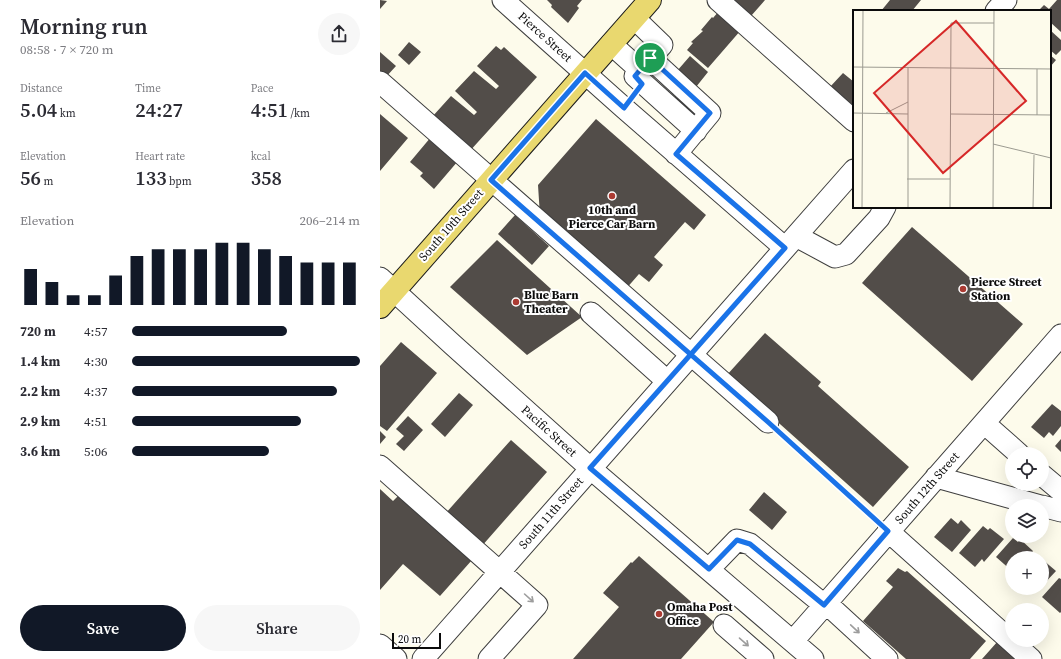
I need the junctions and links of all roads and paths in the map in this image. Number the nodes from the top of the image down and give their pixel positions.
1 (504, 0) edge
2 (650, 0) edge
3 (718, 0) edge
4 (1006, 0) edge
5 (997, 10) edge
6 (634, 18) junction
7 (611, 44) junction
8 (644, 71) junction
9 (585, 73) junction
10 (380, 82) edge
11 (624, 108) junction
12 (853, 120) edge
13 (676, 154) junction
14 (853, 171) edge
15 (491, 180) junction
16 (884, 208) edge
17 (790, 242) junction
18 (385, 292) edge
19 (591, 313) dead end
20 (1061, 335) edge
21 (690, 354) junction
22 (667, 381) junction
23 (768, 422) joint
24 (984, 423) junction
25 (1011, 447) edge
26 (380, 466) edge
27 (590, 468) junction
28 (936, 477) junction
29 (1049, 481) edge
30 (1061, 491) edge
31 (1016, 499) edge
32 (1049, 508) edge
33 (1061, 511) edge
34 (888, 531) junction
35 (709, 569) junction
36 (500, 572) junction
37 (825, 604) junction
38 (724, 625) dead end
39 (793, 641) junction
40 (380, 645) edge
41 (396, 659) edge
42 (423, 659) edge
43 (489, 659) edge
44 (763, 659) edge
45 (813, 659) edge
46 (887, 659) edge
47 (1032, 659) edge

1 - 9 street, Pierce Street
2 - 6 main road, South 10th Street
3 - 12 street
4 - 5 street
6 - 7 main road, South 10th Street
6 - 8 street
7 - 8 street
7 - 9 main road, South 10th Street
8 - 11 street
8 - 13 street
9 - 11 street, Pierce Street
9 - 15 main road, South 10th Street
10 - 15 street
11 - 13 street, Pierce Street
13 - 17 street, Pierce Street
14 - 17 street, South 11th Street
15 - 18 main road, South 10th Street
15 - 21 street
16 - 17 street, Pierce Street
17 - 21 street, South 11th Street
18 - 27 street, Pacific Street
19 - 22 street
20 - 24 street, South 12th Street
21 - 22 street, South 11th Street
21 - 23 street
22 - 27 street, South 11th Street
23 - 34 path
24 - 25 street
24 - 28 street, South 12th Street
26 - 36 street
27 - 35 street, Pacific Street
27 - 36 street, South 11th Street
28 - 31 street
28 - 34 street, South 12th Street
29 - 30 street
32 - 33 street
34 - 37 street, South 12th Street
34 - 47 street
35 - 37 street
35 - 39 street, Pacific Street
36 - 42 street, South 11th Street
36 -> 43 street
37 - 39 street, South 12th Street
37 -> 46 street
38 -> 44 street
39 - 45 street, Pacific Street
40 - 41 street

